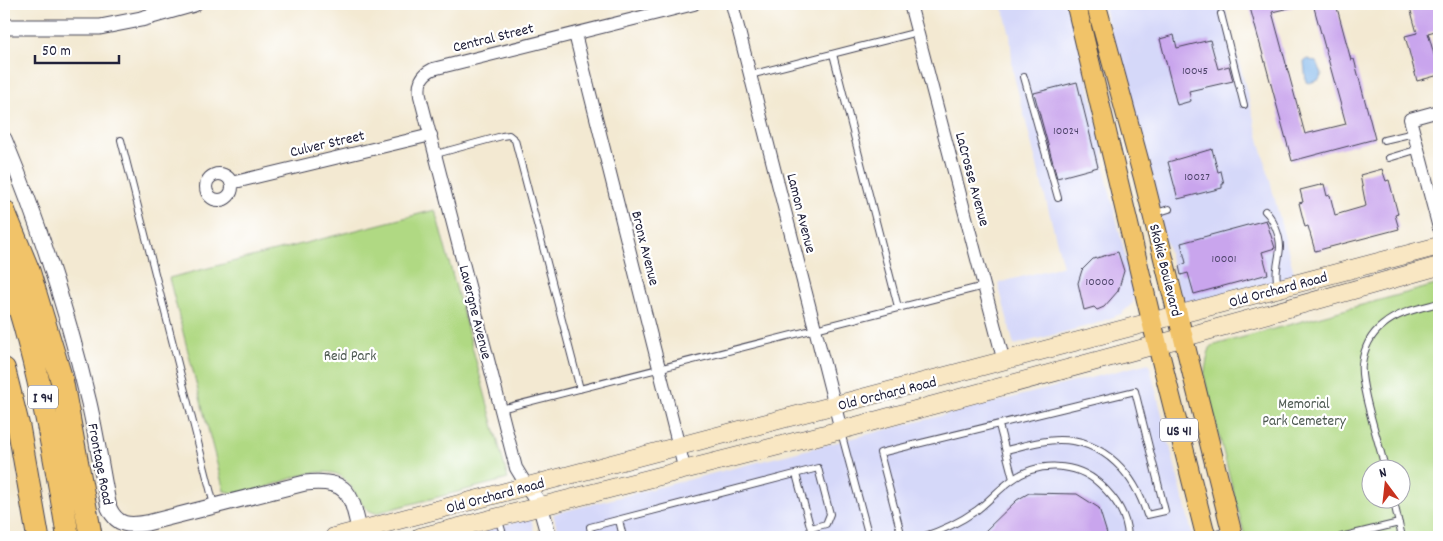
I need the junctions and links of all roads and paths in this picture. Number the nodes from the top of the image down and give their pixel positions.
1 (194, 4) edge
2 (694, 4) edge
3 (732, 4) edge
4 (910, 4) edge
5 (1076, 4) edge
6 (1096, 4) edge
7 (1221, 14) dead end
8 (4, 27) edge
9 (918, 32) junction
10 (575, 34) junction
11 (833, 54) junction
12 (750, 75) junction
13 (1024, 77) dead end
14 (420, 80) joint
15 (1244, 105) dead end
16 (1439, 111) edge
17 (1414, 133) junction
18 (431, 136) junction
19 (4, 139) edge
20 (121, 140) dead end
21 (1384, 140) dead end
22 (1418, 149) junction
23 (436, 154) junction
24 (1389, 158) dead end
25 (231, 183) dead end
26 (1058, 198) dead end
27 (1265, 210) dead end
28 (4, 211) edge
29 (1439, 228) edge
30 (1439, 246) edge
31 (4, 260) edge
32 (1439, 266) edge
33 (984, 286) junction
34 (1278, 289) junction
35 (1439, 303) edge
36 (898, 307) junction
37 (1178, 316) junction
38 (1152, 323) junction
39 (815, 328) junction
40 (1183, 338) junction
41 (1157, 345) junction
42 (1004, 362) junction
43 (659, 368) junction
44 (4, 369) edge
45 (580, 389) junction
46 (835, 406) junction
47 (501, 410) junction
48 (999, 425) junction
49 (841, 430) junction
50 (679, 447) junction
51 (1006, 450) junction
52 (1382, 458) edge
53 (685, 471) junction
54 (796, 474) junction
55 (1013, 479) junction
56 (527, 486) junction
57 (214, 506) junction
58 (540, 506) junction
59 (1395, 508) edge
60 (498, 517) junction
61 (619, 520) junction
62 (1399, 523) junction
63 (811, 528) junction
64 (469, 531) edge
65 (360, 534) edge
66 (1232, 534) edge
67 (439, 535) edge
68 (38, 537) edge
69 (68, 537) edge
70 (91, 537) edge
71 (334, 537) edge
72 (420, 537) edge
73 (504, 537) edge
74 (549, 537) edge
75 (592, 537) edge
76 (623, 537) edge
77 (813, 537) edge
78 (869, 537) edge
79 (902, 537) edge
80 (922, 537) edge
81 (1128, 537) edge
82 (1205, 537) edge
83 (1341, 537) edge
84 (1402, 537) edge

1 - 8 street
2 - 10 street, Central Street
3 - 12 street, Lamon Avenue
4 - 9 street, LaCrosse Avenue
5 - 38 main road, Skokie Boulevard / US 41
6 - 37 main road, Skokie Boulevard / US 41
7 - 15 lane
9 - 11 lane
9 - 33 street, LaCrosse Avenue
10 - 14 street, Central Street
10 - 43 street, Bronx Avenue
11 - 12 lane
11 - 36 lane
12 - 39 street, Lamon Avenue
13 - 26 lane
14 - 18 street, Lavergne Avenue
16 - 17 street
17 - 21 lane
17 - 22 street
18 - 23 street, Lavergne Avenue
18 - 25 street, Culver Street
19 - 57 street, Frontage Road
20 - 57 lane
22 - 24 lane
22 - 29 street
23 - 45 lane
23 - 47 street, Lavergne Avenue
27 - 34 lane
28 - 70 highway
30 - 34 main road, Old Orchard Road
31 - 69 highway, I 94
32 - 40 main road, Old Orchard Road
33 - 36 lane
33 - 42 street, LaCrosse Avenue
34 - 37 main road, Old Orchard Road
35 - 52 lane
36 - 39 lane
37 - 38 main road, Old Orchard Road
37 - 40 main road, Skokie Boulevard / US 41
38 - 41 main road, Skokie Boulevard / US 41
38 - 42 main road, Old Orchard Road
39 - 43 lane
39 - 46 street, Lamon Avenue
40 - 41 main road, Old Orchard Road
40 - 66 main road, Skokie Boulevard / US 41
41 - 49 main road, Old Orchard Road
41 - 82 main road, Skokie Boulevard / US 41
42 - 46 main road, Old Orchard Road
43 - 45 lane
43 - 50 street, Bronx Avenue
44 - 68 highway, I 94
45 - 47 lane
46 - 49 street, Lamon Avenue
46 - 50 main road, Old Orchard Road
47 - 56 street, Lavergne Avenue
48 - 51 lane
48 - 51 lane
48 - 79 lane
49 - 53 main road, Old Orchard Road
49 - 78 lane
50 - 53 street, Bronx Avenue
50 - 56 main road, Old Orchard Road
51 - 55 lane
53 - 58 main road, Old Orchard Road
54 - 61 lane
54 - 63 lane
54 - 63 lane
55 - 80 lane
55 - 81 lane
56 - 58 street, Lavergne Avenue
56 - 65 main road, Old Orchard Road
57 - 65 street, Frontage Road
58 - 60 main road, Old Orchard Road
58 - 74 street, Lavergne Avenue
59 - 62 lane
60 - 64 main road, Old Orchard Road
60 - 73 lane
61 - 75 lane
61 - 76 lane
62 - 83 lane
62 - 84 lane
63 - 77 lane
64 - 67 main road, Old Orchard Road
65 - 71 main road, Old Orchard Road
66 - 82 lane
67 - 72 main road, Old Orchard Road

